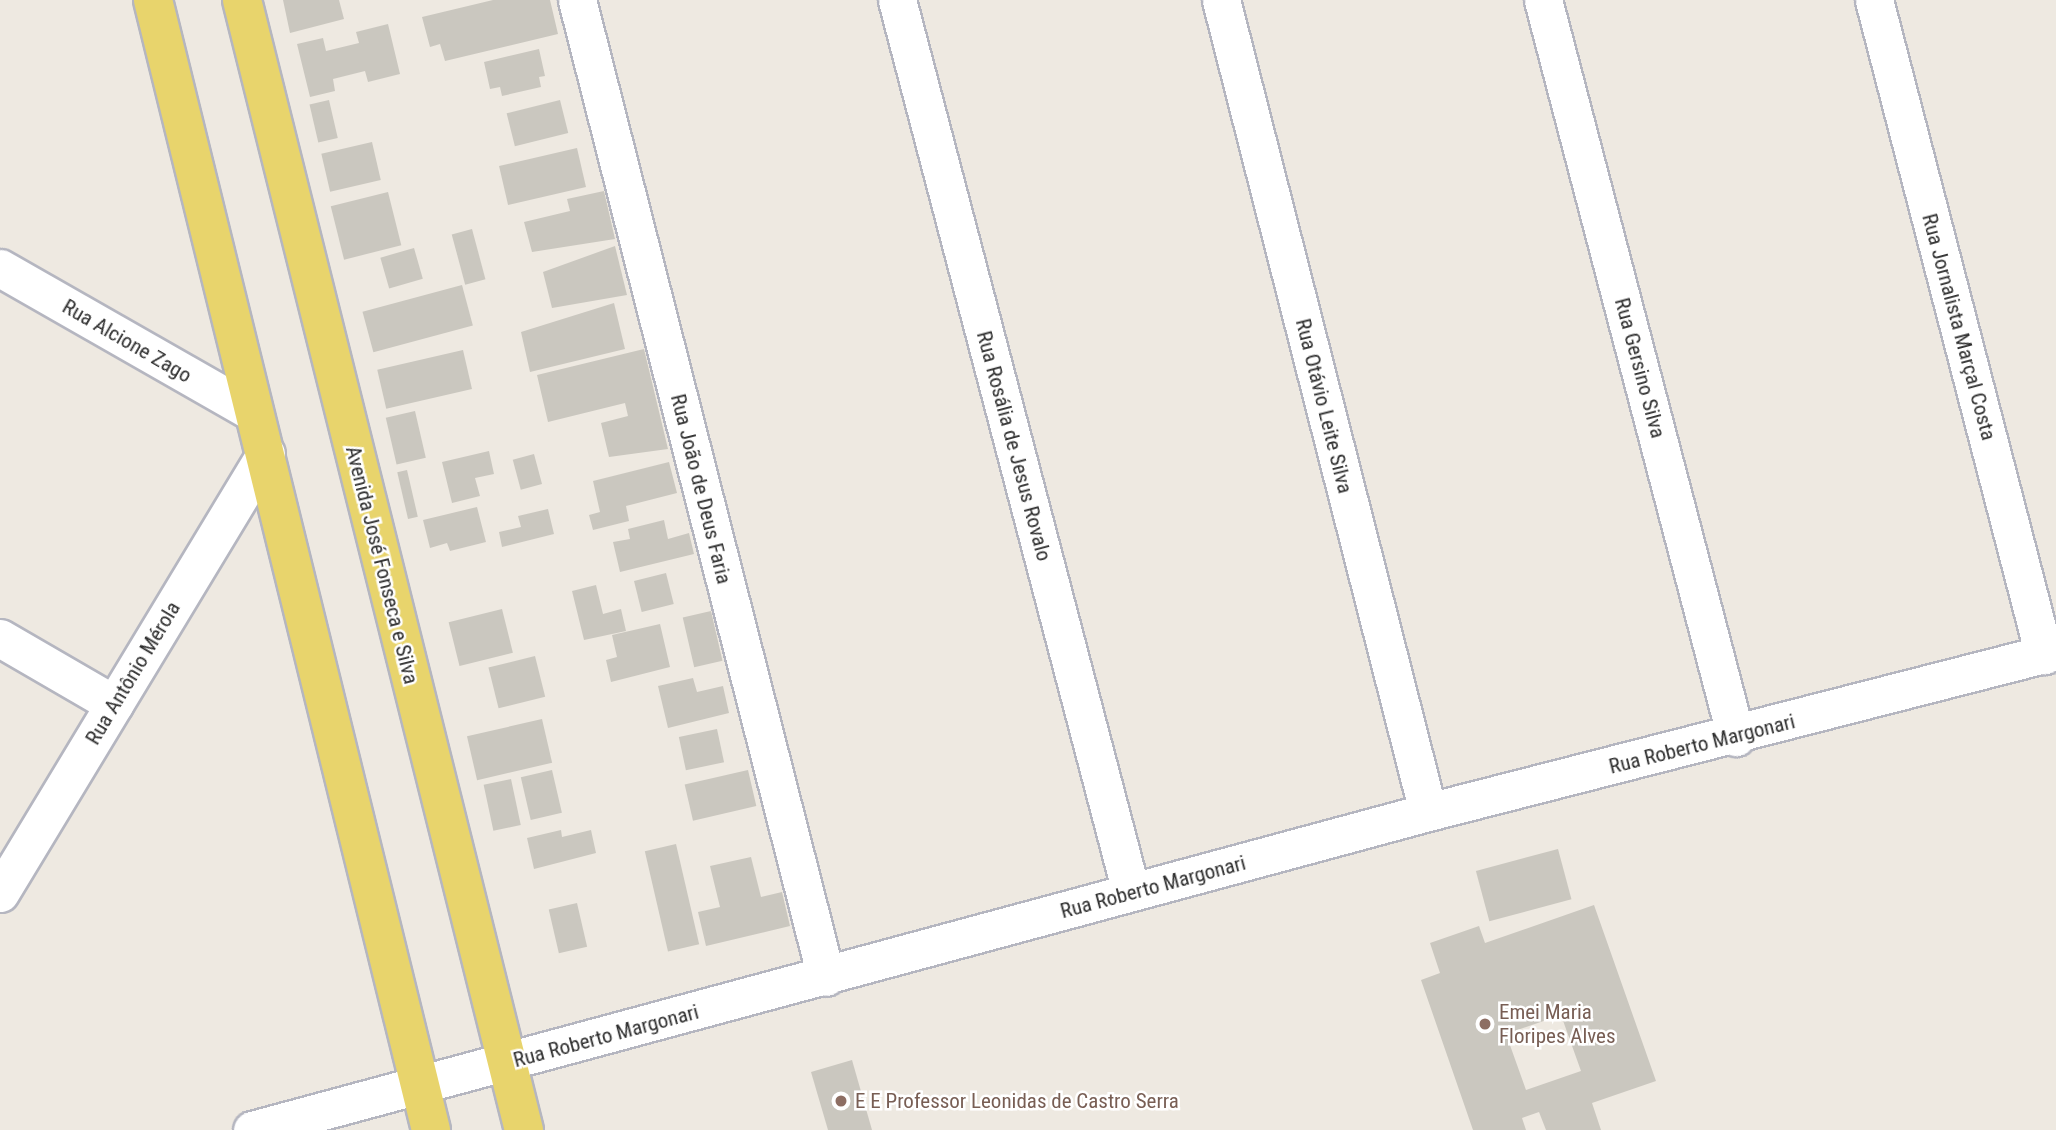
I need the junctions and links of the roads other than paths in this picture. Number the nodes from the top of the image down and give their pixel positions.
1 (242, 0) edge
2 (577, 0) edge
3 (897, 0) edge
4 (1221, 0) edge
5 (1544, 0) edge
6 (1874, 0) edge
7 (149, 3) edge
8 (0, 268) edge
9 (254, 413) junction
10 (266, 453) junction
11 (0, 638) edge
12 (2050, 653) edge
13 (114, 704) junction
14 (1736, 737) junction
15 (1428, 812) junction
16 (1131, 892) junction
17 (0, 893) edge
18 (826, 977) junction
19 (506, 1063) junction
20 (419, 1087) junction
21 (252, 1130) edge
22 (431, 1130) edge
23 (524, 1130) edge

1 - 19 main road, Avenida José Fonseca e Silva
2 - 18 street, Rua João de Deus Faria
3 - 16 street, Rua Rosália de Jesus Rovalo
4 - 15 street, Rua Otávio Leite Silva
5 - 14 street, Rua Gersino Silva
6 - 12 street, Rua Jornalista Marçal Costa
7 - 9 main road
8 - 9 street, Rua Alcione Zago
9 - 10 main road
10 - 13 street, Rua Antônio Mérola
10 - 20 main road
11 - 13 street
12 - 14 street, Rua Roberto Margonari
13 - 17 street, Rua Antônio Mérola
14 - 15 street, Rua Roberto Margonari
15 - 16 street, Rua Roberto Margonari
16 - 18 street, Rua Roberto Margonari
18 - 19 street, Rua Roberto Margonari
19 - 20 street, Rua Roberto Margonari
19 - 23 main road, Avenida José Fonseca e Silva
20 - 21 street, Rua Roberto Margonari
20 - 22 main road

